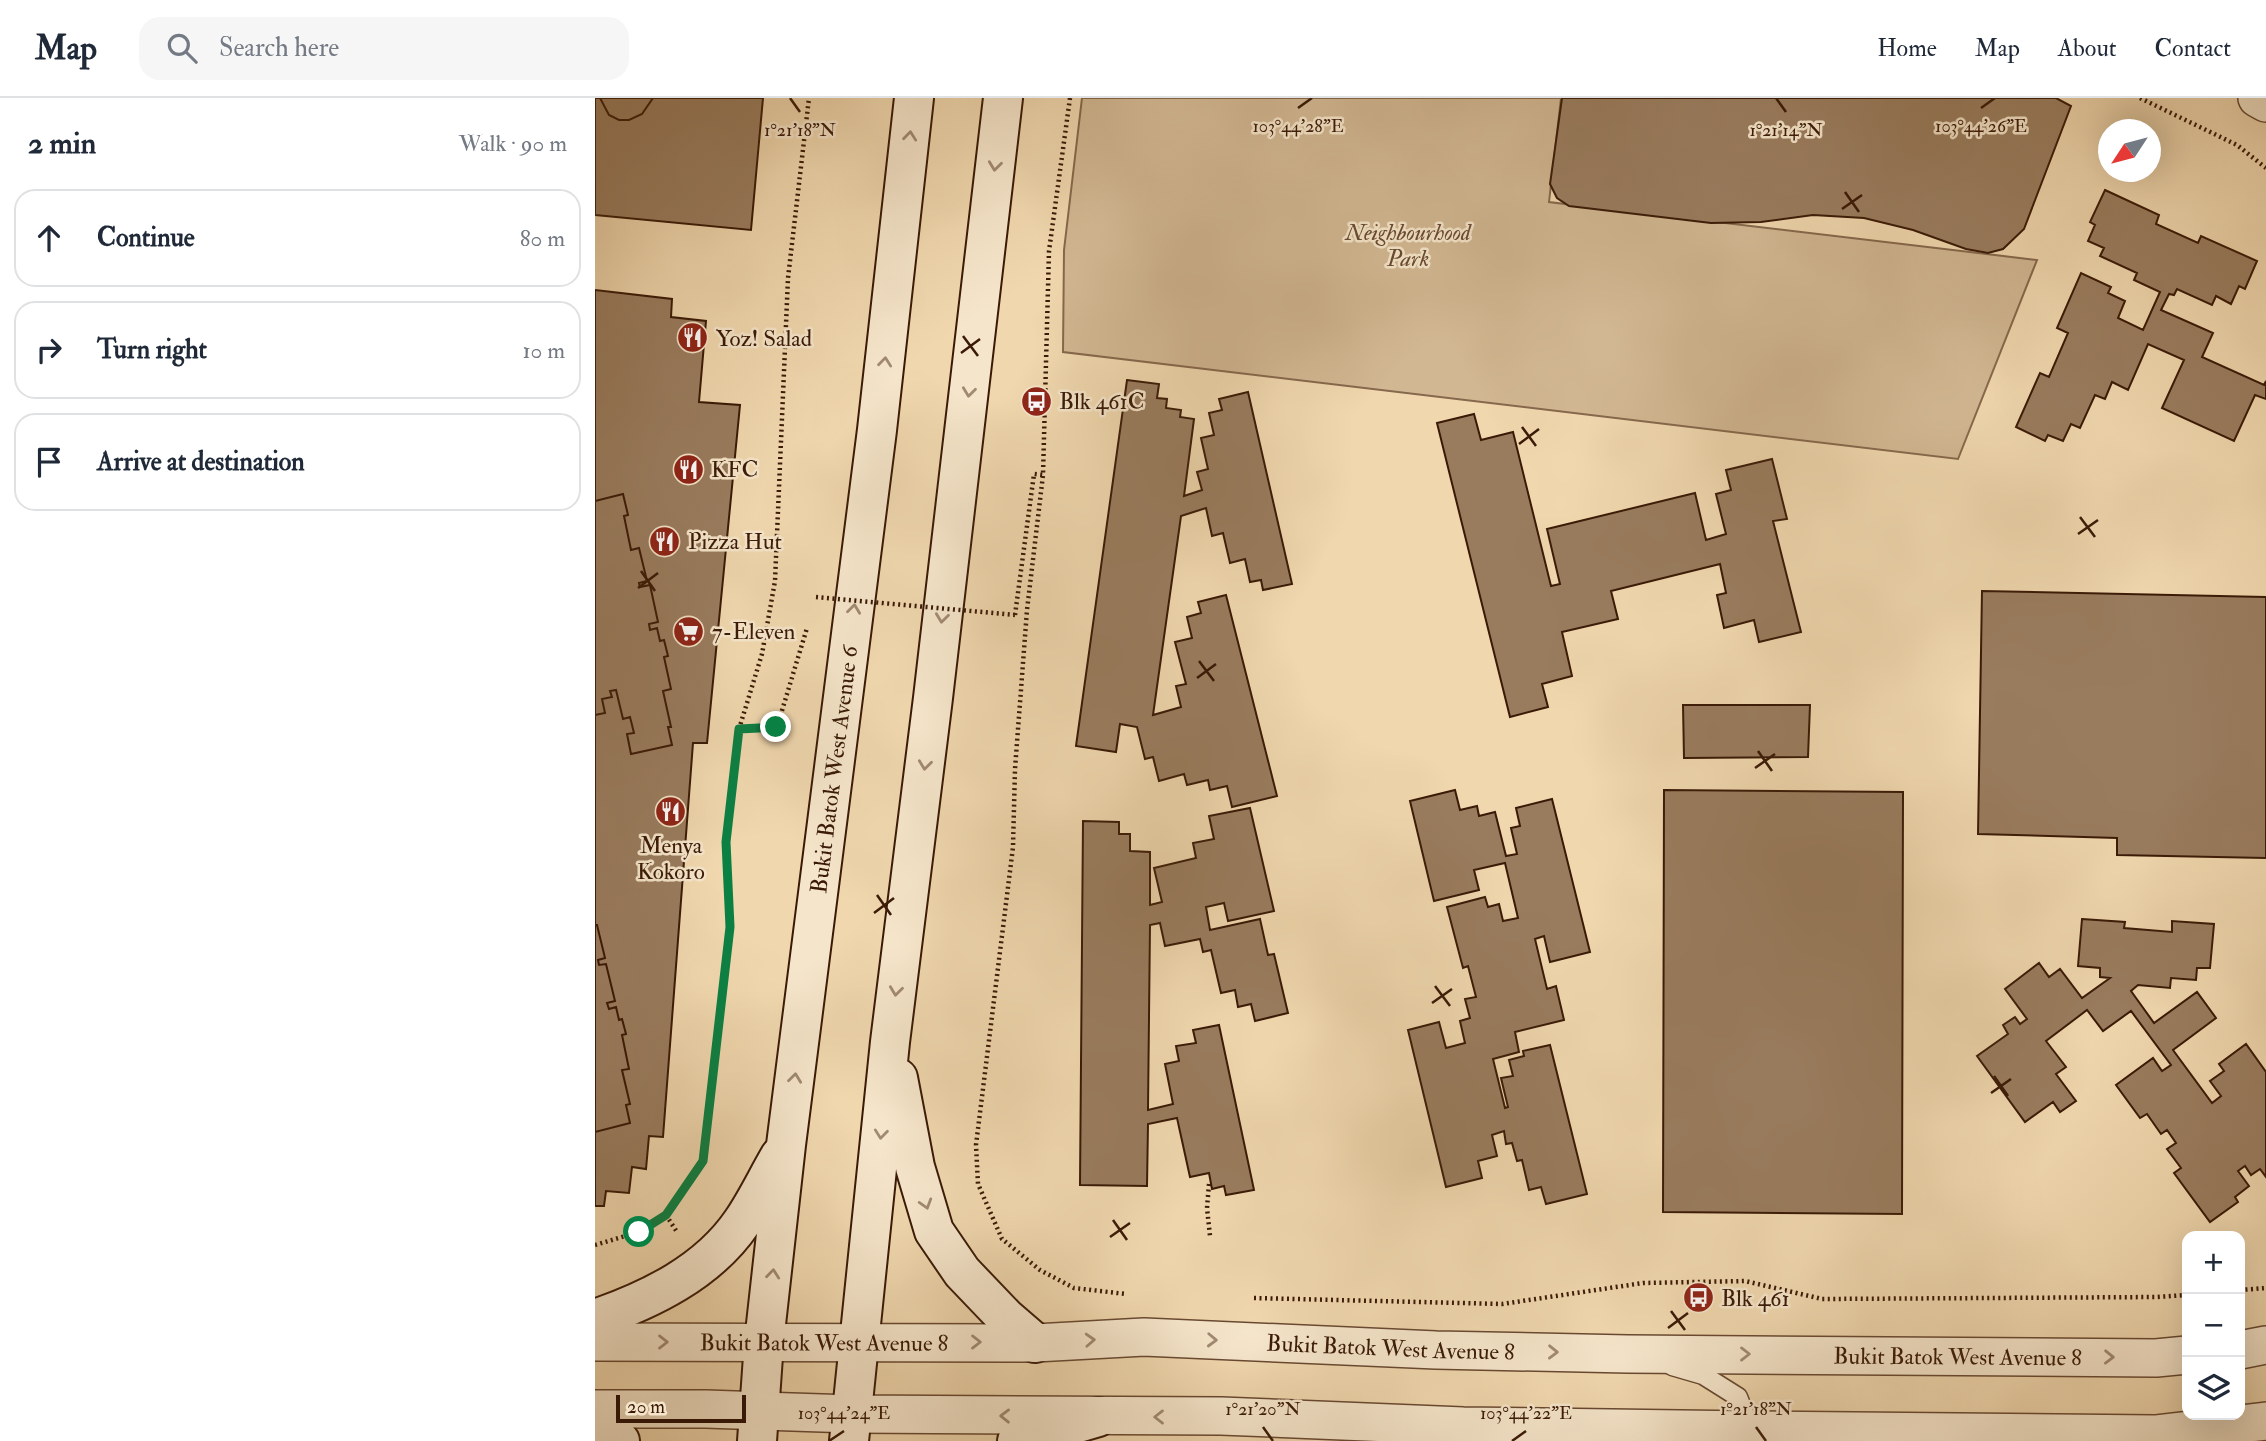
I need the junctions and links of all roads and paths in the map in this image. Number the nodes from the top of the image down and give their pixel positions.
1 (809, 98) edge
2 (914, 98) edge
3 (1003, 98) edge
4 (1070, 98) edge
5 (2140, 98) edge
6 (2257, 98) edge
7 (2266, 103) edge
8 (2266, 169) edge
9 (1043, 475) junction
10 (812, 610) dead end
11 (808, 623) dead end
12 (739, 729) junction
13 (890, 1042) junction
14 (786, 1146) junction
15 (1209, 1184) dead end
16 (1210, 1236) dead end
17 (595, 1245) edge
18 (2266, 1288) edge
19 (2245, 1290) edge
20 (2182, 1294) edge
21 (1130, 1295) dead end
22 (1240, 1297) dead end
23 (595, 1319) edge
24 (595, 1342) edge
25 (764, 1342) junction
26 (858, 1342) junction
27 (1035, 1343) junction
28 (2266, 1345) edge
29 (2245, 1348) edge
30 (1628, 1354) junction
31 (2182, 1355) edge
32 (595, 1409) edge
33 (1098, 1417) junction
34 (595, 1420) edge
35 (2266, 1421) edge
36 (757, 1427) edge
37 (851, 1427) edge
38 (1751, 1430) junction
39 (620, 1441) edge
40 (1017, 1441) edge

1 - 12 path
14 -> 2 street, Bukit Batok West Avenue 6
3 -> 13 street
4 - 9 path
5 - 8 path
6 - 7 street
9 - 10 path, bridge
9 - 21 path
11 - 12 path
12 - 17 path
13 -> 26 street
13 -> 27 street
14 - 23 street
25 -> 14 street, Bukit Batok West Avenue 6
15 - 16 path
18 - 19 path
20 - 22 path
24 -> 25 street, Bukit Batok West Avenue 8
25 - 26 street, Bukit Batok West Avenue 8
25 - 36 street, Bukit Batok West Avenue 6
26 -> 27 street, Bukit Batok West Avenue 8
26 - 37 street
27 -> 30 street, Bukit Batok West Avenue 8
28 - 29 street
30 -> 31 street, Bukit Batok West Avenue 8
30 - 38 lane
32 - 36 street
33 -> 37 street
38 -> 33 street
33 - 40 street
34 - 39 street
35 - 38 street
36 - 37 street

